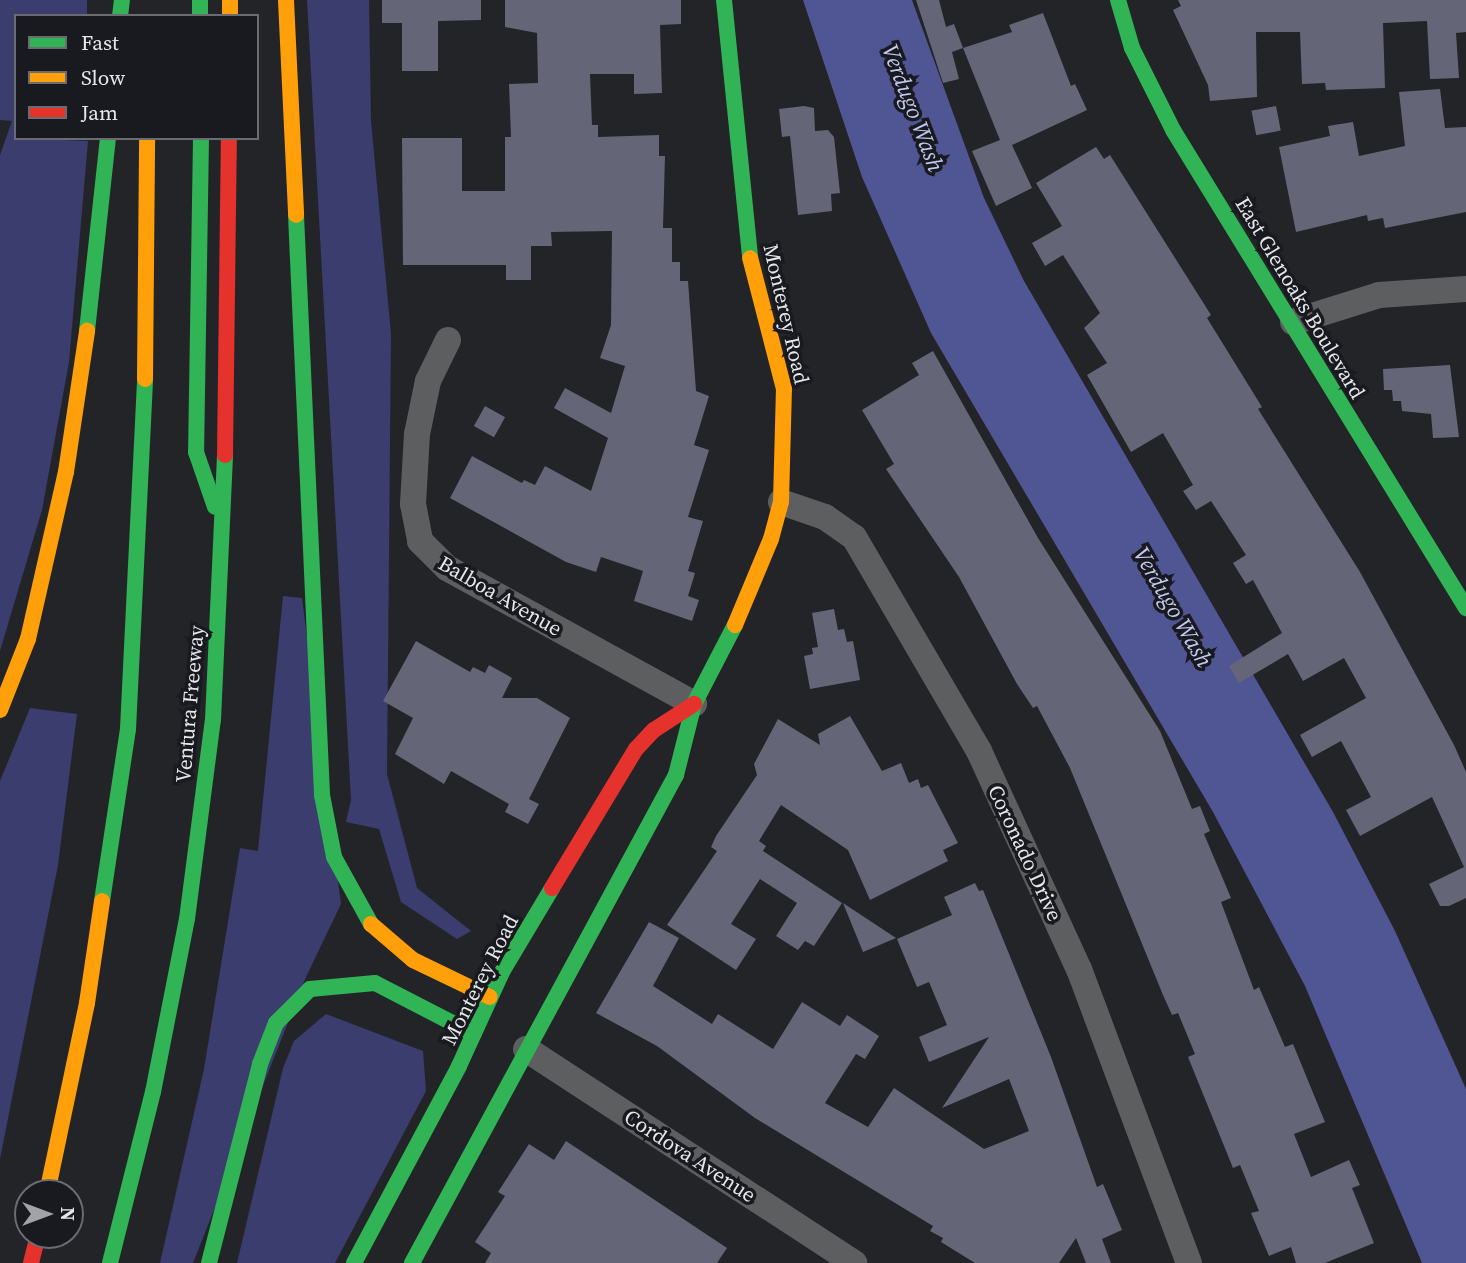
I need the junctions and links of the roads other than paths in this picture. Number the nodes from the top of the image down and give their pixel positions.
1 (286, 0) edge
2 (724, 0) edge
3 (1118, 0) edge
4 (108, 140) edge
5 (147, 140) edge
6 (201, 140) edge
7 (229, 140) edge
8 (1466, 289) edge
9 (1293, 322) junction
10 (448, 340) dead end
11 (155, 484) dead end
12 (781, 502) junction
13 (141, 507) junction
14 (222, 526) junction
15 (1466, 608) edge
16 (694, 704) junction
17 (0, 710) edge
18 (490, 997) junction
19 (505, 1017) dead end
20 (481, 1036) junction
21 (520, 1044) junction
22 (50, 1179) edge
23 (110, 1263) edge
24 (209, 1263) edge
25 (354, 1263) edge
26 (412, 1263) edge
27 (854, 1263) edge
28 (1189, 1263) edge

1 - 18 main road
2 - 12 main road, Monterey Road
3 - 9 main road, East Glenoaks Boulevard
4 - 17 main road
5 - 13 main road
6 - 14 main road
7 - 14 main road, Ventura Freeway
8 - 9 street
9 - 15 main road, East Glenoaks Boulevard
10 - 16 street, Balboa Avenue
11 - 13 main road
12 - 16 main road, Monterey Road
12 - 28 street, Coronado Drive
13 - 22 main road
14 - 23 main road, Ventura Freeway
16 - 18 main road, Monterey Road
16 - 21 main road, Monterey Road
18 - 19 main road
18 - 20 main road, Monterey Road
20 - 24 main road
20 - 25 main road, Monterey Road
21 - 26 main road, Monterey Road
21 - 27 street, Cordova Avenue

